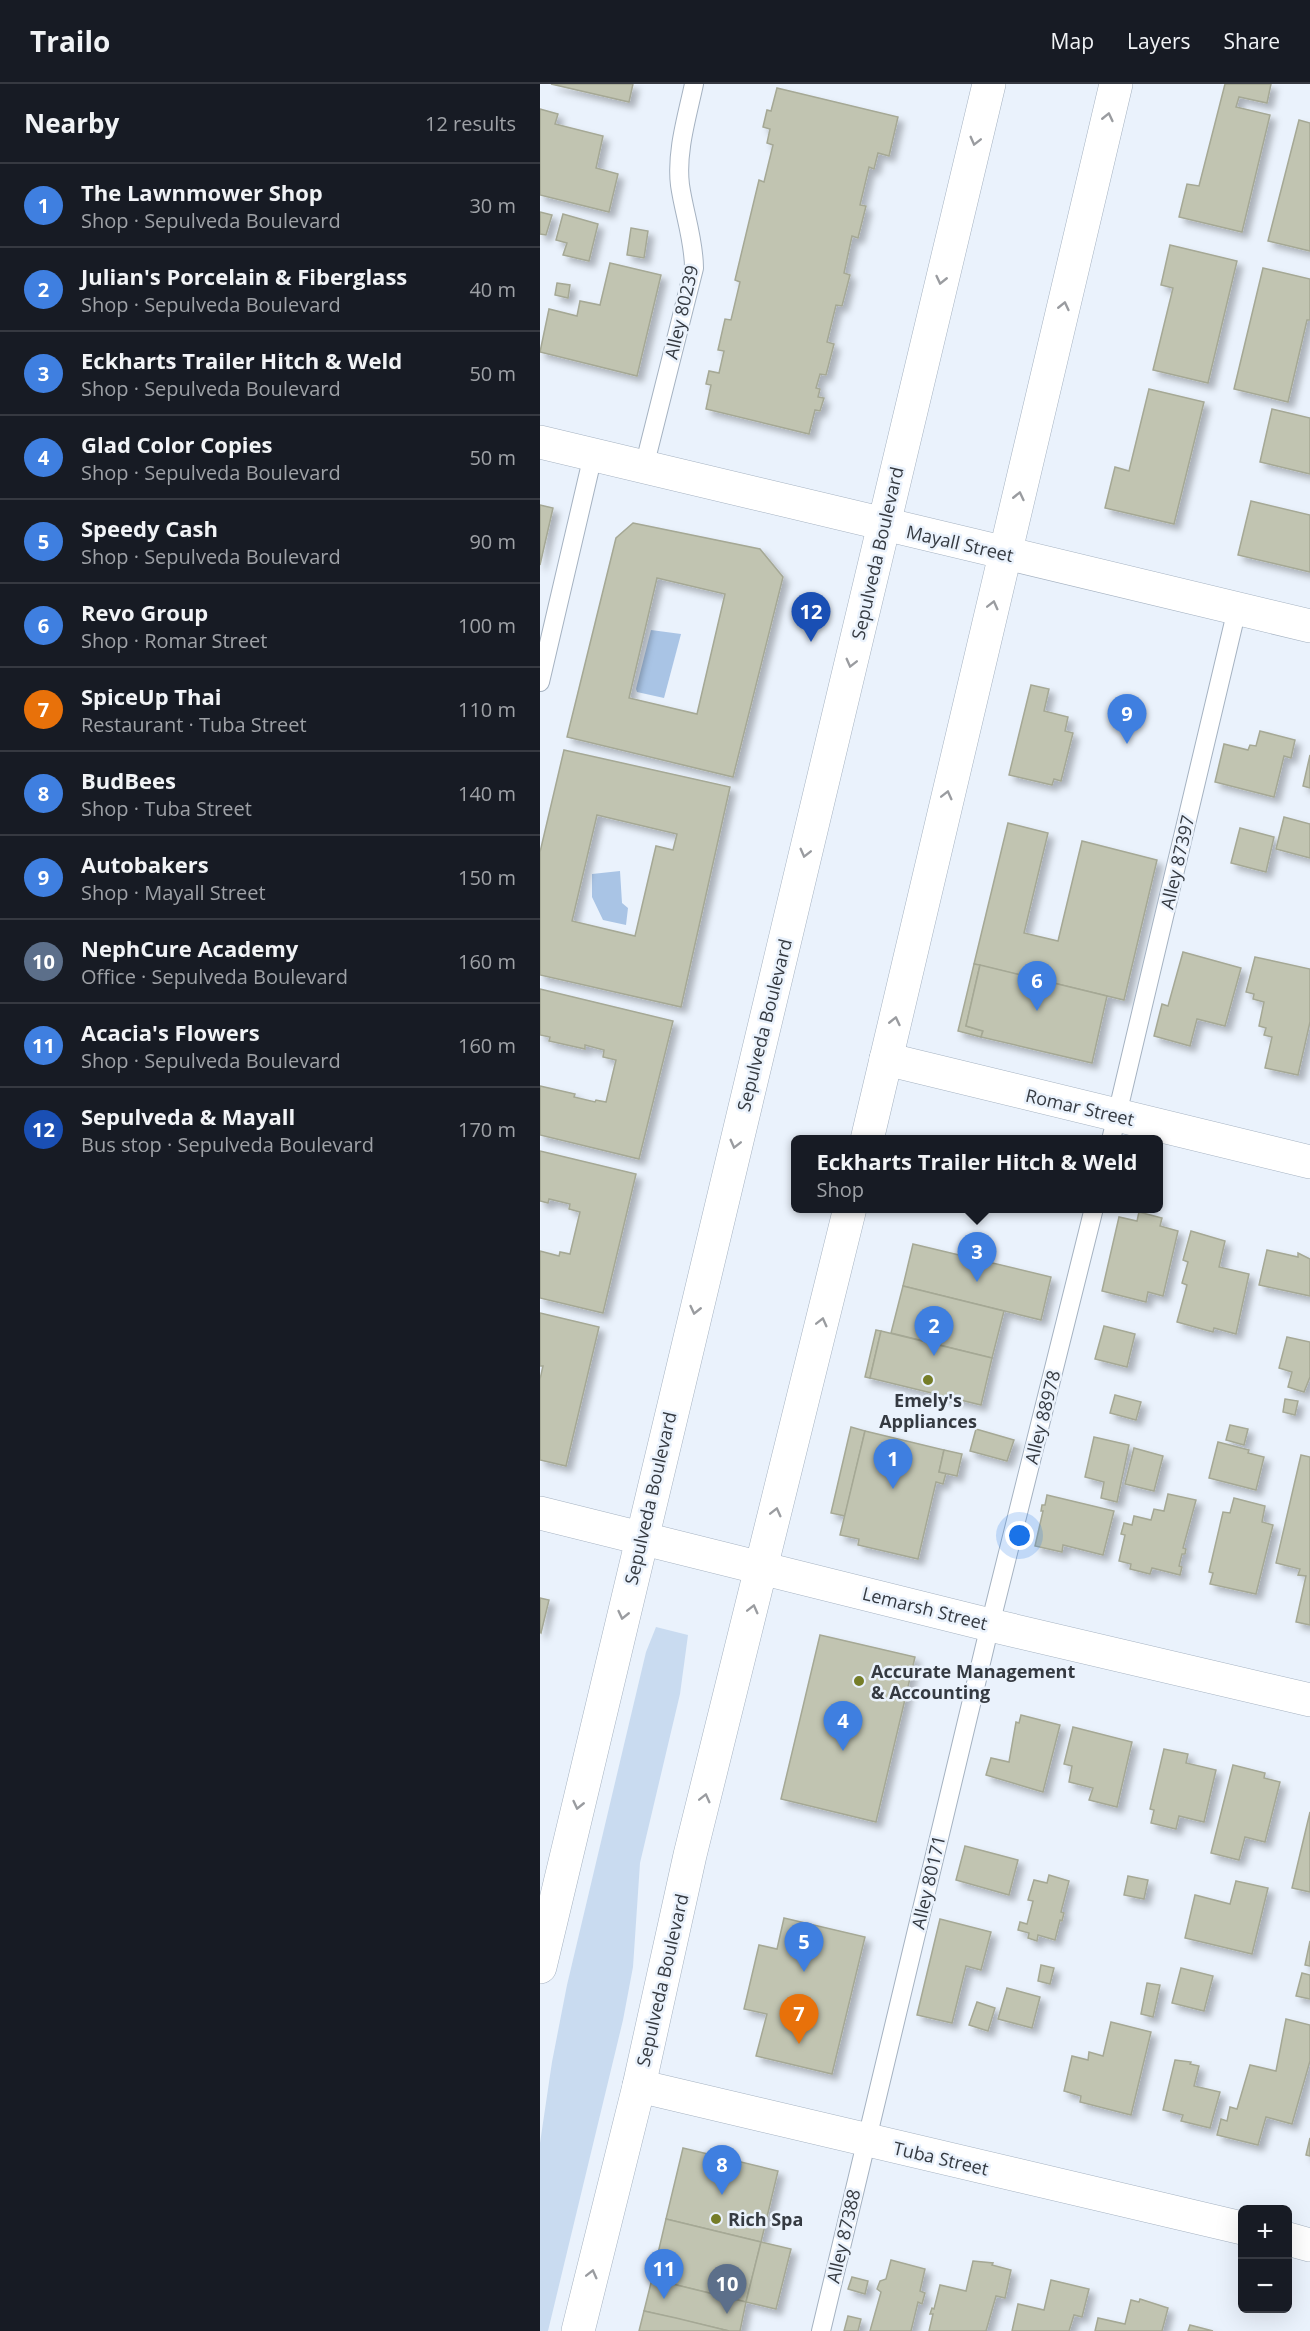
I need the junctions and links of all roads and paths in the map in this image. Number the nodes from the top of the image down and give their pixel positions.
1 (694, 84) edge
2 (989, 84) edge
3 (1116, 84) edge
4 (540, 442) edge
5 (592, 455) junction
6 (644, 467) junction
7 (885, 525) junction
8 (1006, 553) junction
9 (1237, 609) junction
10 (1310, 626) edge
11 (540, 682) edge
12 (886, 1059) junction
13 (1114, 1128) edge
14 (868, 1135) edge
15 (1154, 1135) edge
16 (1163, 1136) edge
17 (1310, 1162) edge
18 (849, 1213) edge
19 (1093, 1213) edge
20 (540, 1513) edge
21 (641, 1538) junction
22 (763, 1569) junction
23 (990, 1625) junction
24 (1310, 1700) edge
25 (540, 1967) edge
26 (639, 2086) junction
27 (867, 2140) junction
28 (1238, 2228) edge
29 (1292, 2240) edge
30 (1310, 2245) edge
31 (578, 2331) edge
32 (821, 2331) edge

1 - 6 lane, Alley 80239
2 -> 7 main road, Sepulveda Boulevard
8 -> 3 main road
4 - 5 main road, Mayall Street
5 - 6 main road, Mayall Street
5 - 11 lane
6 - 7 main road, Mayall Street
7 - 8 main road, Mayall Street
7 -> 21 main road, Sepulveda Boulevard
8 - 9 main road, Mayall Street
12 -> 8 main road
9 - 10 main road, Mayall Street
9 - 13 lane, Alley 87397
12 - 13 main road, Romar Street
12 - 14 main road
13 - 15 main road, Romar Street
16 - 17 main road, Romar Street
22 -> 18 main road, Sepulveda Boulevard
19 - 23 lane, Alley 88978
20 - 21 main road, Lemarsh Street
21 - 22 main road, Lemarsh Street
21 -> 25 main road, Sepulveda Boulevard
22 - 23 main road, Lemarsh Street
26 -> 22 main road, Sepulveda Boulevard
23 - 24 main road, Lemarsh Street
23 - 27 lane, Alley 80171
26 - 27 main road, Tuba Street
31 -> 26 main road, Sepulveda Boulevard
27 - 28 main road, Tuba Street
27 - 32 lane, Alley 87388
29 - 30 main road

